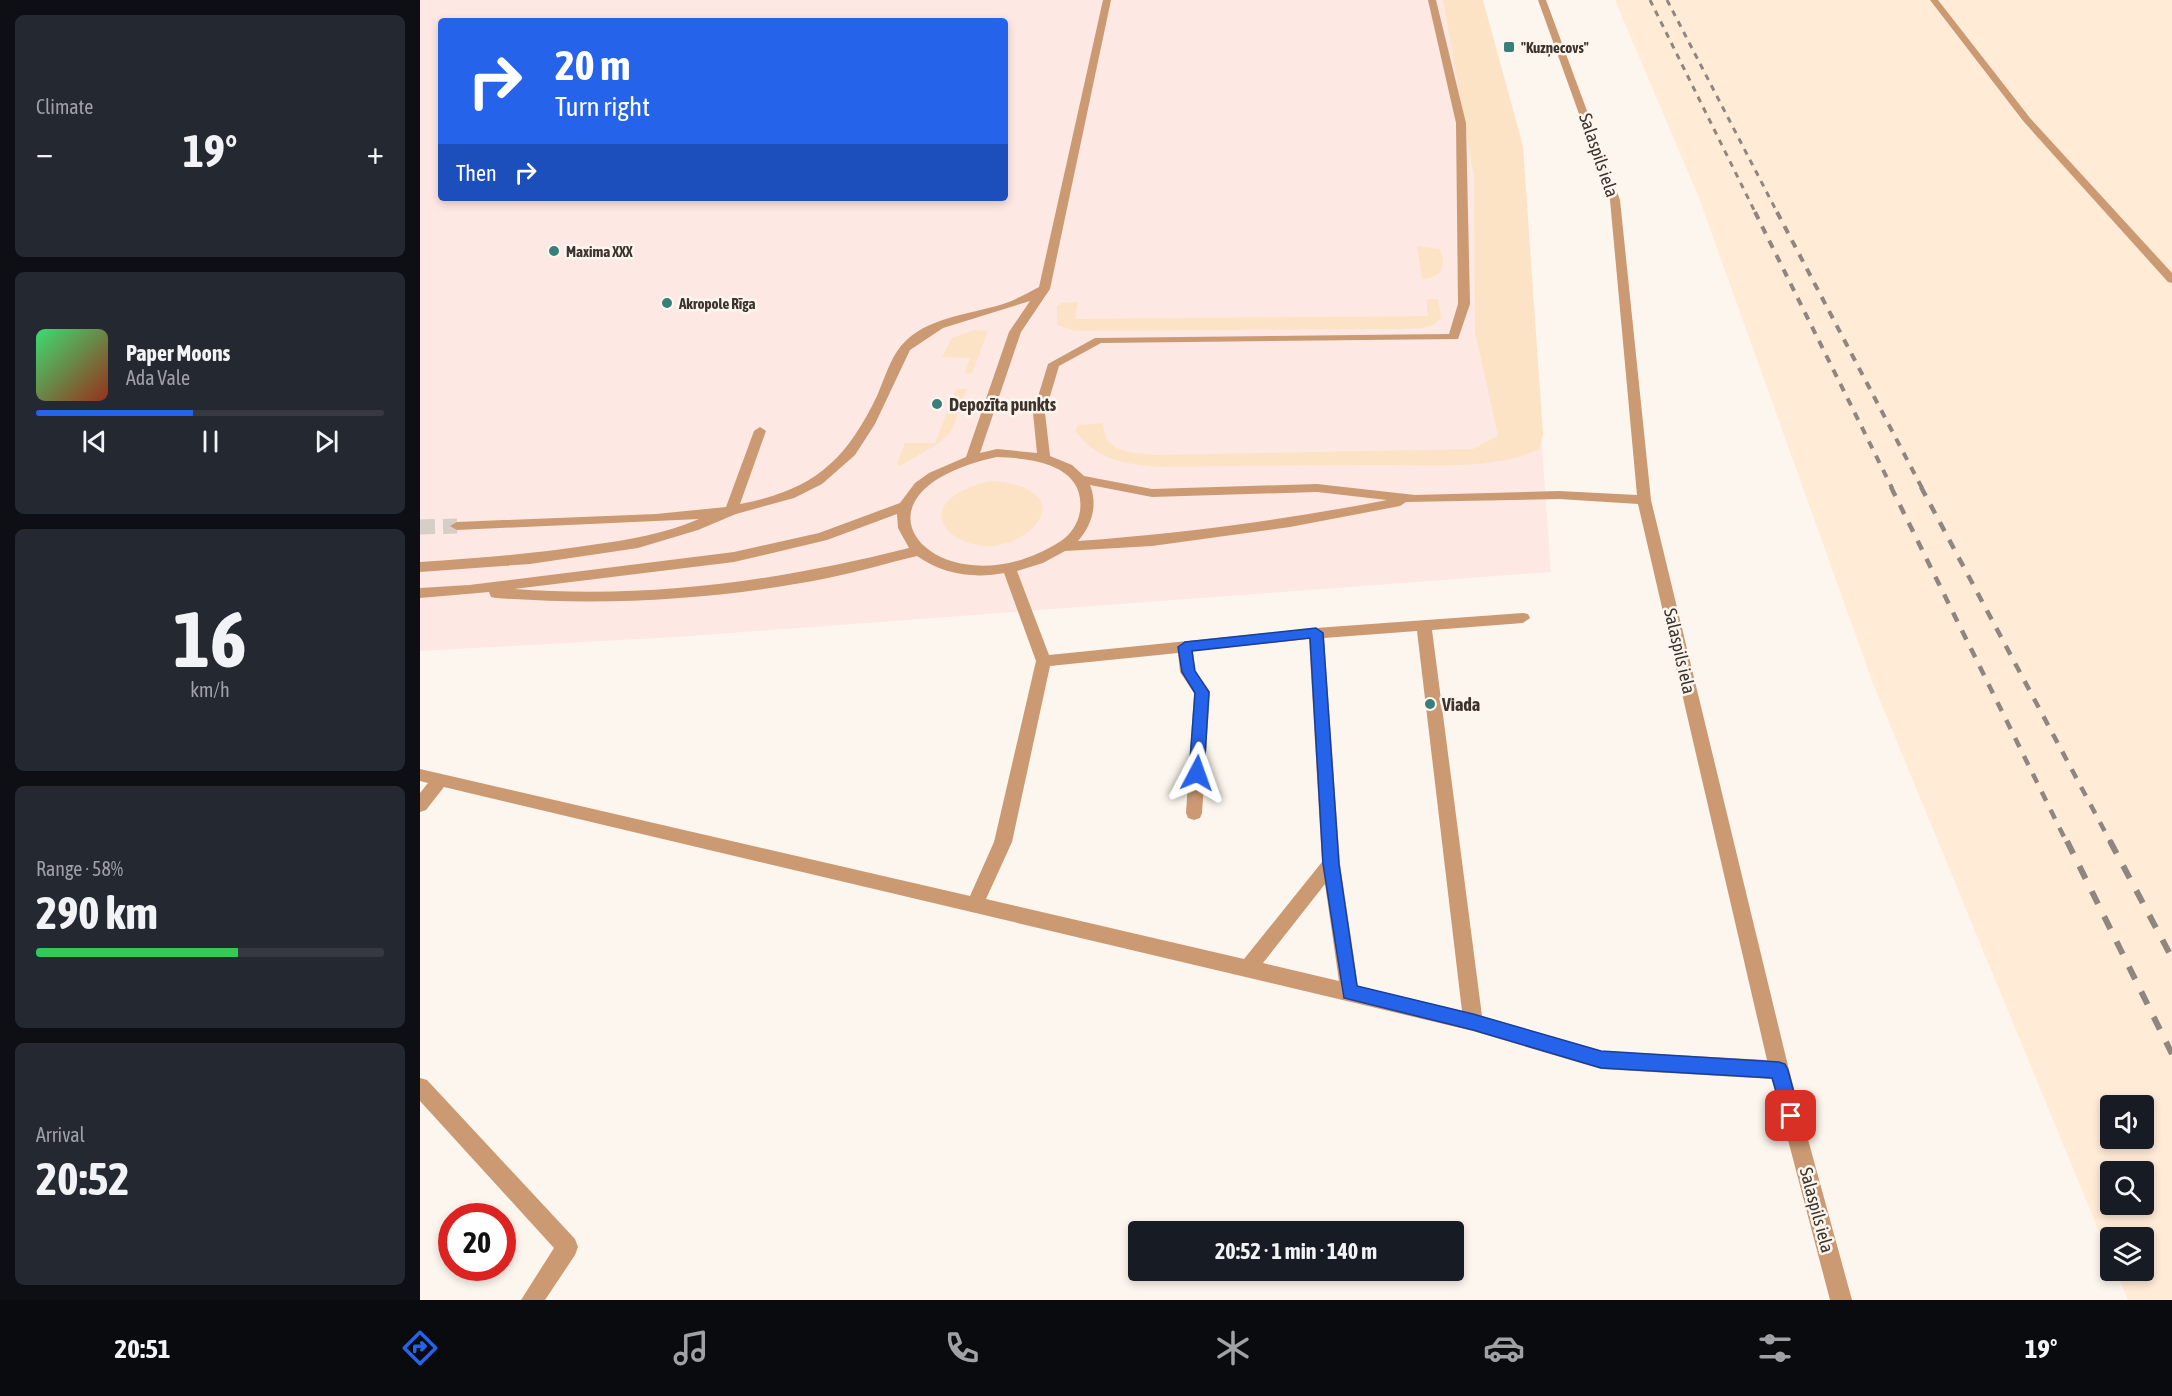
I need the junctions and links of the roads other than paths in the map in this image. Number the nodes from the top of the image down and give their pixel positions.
1 (1107, 0) edge
2 (1432, 0) edge
3 (1542, 0) edge
4 (1934, 0) edge
5 (2172, 280) edge
6 (1044, 289) junction
7 (760, 431) dead end
8 (972, 458) junction
9 (1044, 458) junction
10 (1079, 479) junction
11 (1415, 499) junction
12 (1644, 500) junction
13 (906, 507) junction
14 (731, 511) junction
15 (457, 526) tunnel mouth
16 (1061, 547) junction
17 (918, 551) junction
18 (420, 567) edge
19 (1010, 568) junction
20 (470, 590) junction
21 (420, 593) edge
22 (1523, 618) dead end
23 (1424, 626) junction
24 (1316, 633) junction
25 (1185, 647) junction
26 (1044, 661) junction
27 (420, 775) edge
28 (441, 778) junction
29 (420, 805) edge
30 (1194, 813) dead end
31 (1331, 864) junction
32 (975, 905) junction
33 (1248, 968) junction
34 (1350, 992) junction
35 (1473, 1022) junction
36 (1779, 1070) junction
37 (420, 1087) edge
38 (532, 1300) edge
39 (1841, 1300) edge

1 - 6 street
2 - 9 street
3 - 12 street, Salaspils iela
4 - 5 street
6 - 8 street
6 - 14 street
7 - 14 street
8 - 9 street
8 - 13 street
9 - 10 street
10 - 11 street
10 - 16 street
11 - 12 street
11 - 16 street
12 - 36 street, Salaspils iela
13 - 17 street
13 - 20 street
14 - 15 street
14 - 18 street
16 - 19 street
17 - 19 street
17 - 20 street
19 - 26 street
20 - 21 street
22 - 23 street
23 - 24 street
23 - 35 street
24 - 25 street
24 - 31 street
25 - 26 street
25 - 30 street
26 - 32 street
27 - 28 street
28 - 29 street
28 - 32 street
31 - 33 street
31 - 34 street
32 - 33 street
33 - 34 street
34 - 35 street
35 - 36 street
36 - 39 street, Salaspils iela
37 - 38 street

